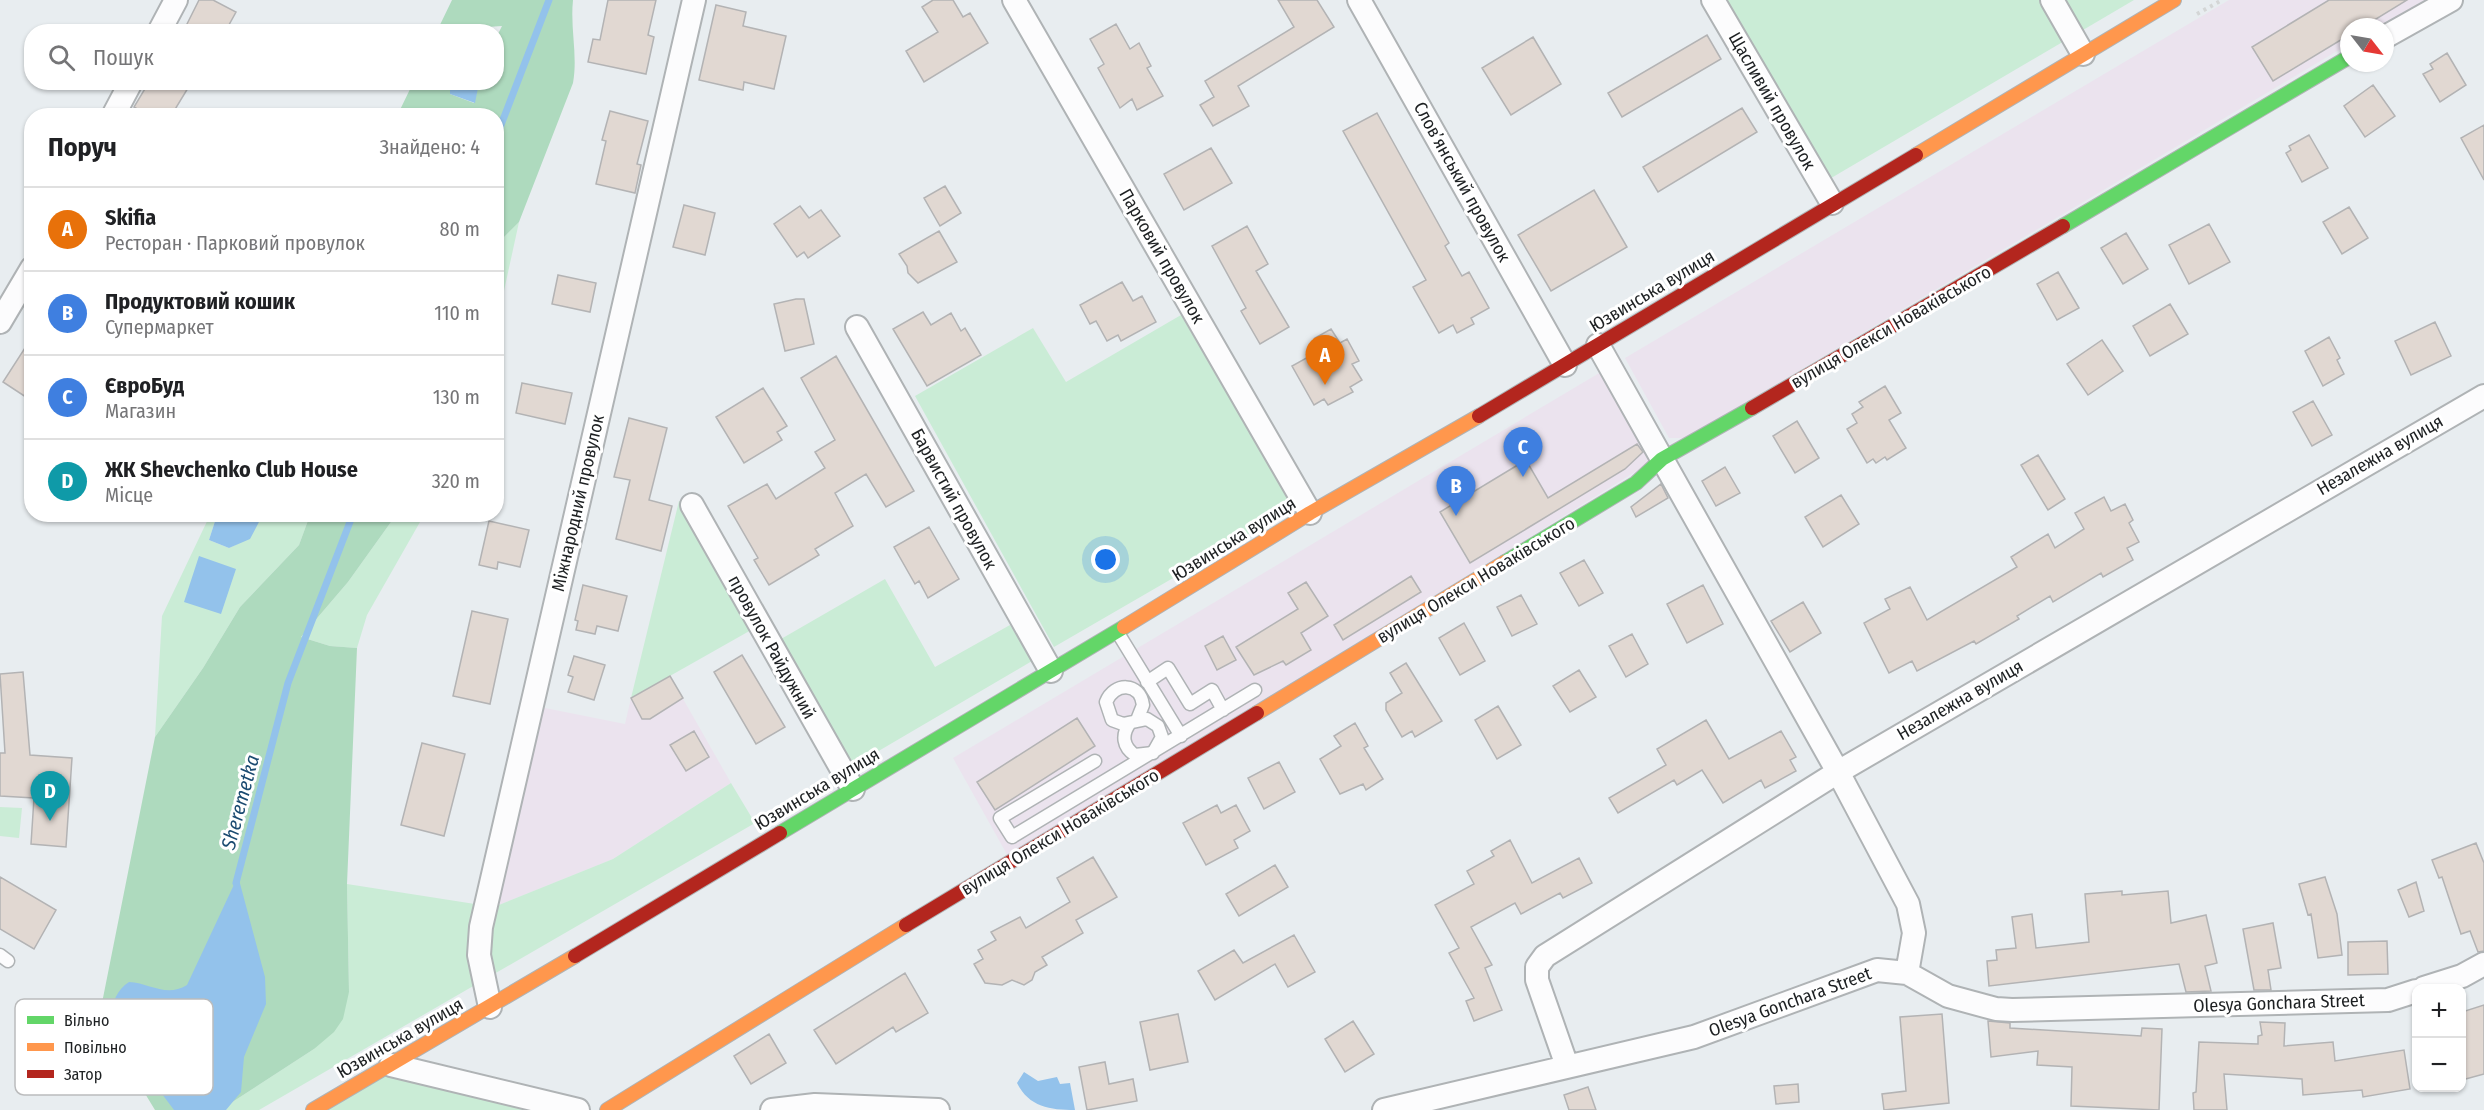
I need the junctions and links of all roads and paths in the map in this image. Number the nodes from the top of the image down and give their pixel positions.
1 (176, 0) edge
2 (694, 0) edge
3 (1014, 0) edge
4 (1359, 0) edge
5 (1713, 0) edge
6 (2052, 0) edge
7 (2174, 0) edge
8 (2451, 0) edge
9 (163, 24) edge
10 (2394, 32) edge
11 (2083, 54) junction
12 (2340, 62) edge
13 (127, 90) edge
14 (117, 108) edge
15 (1832, 203) junction
16 (24, 283) edge
17 (0, 322) edge
18 (858, 327) dead end
19 (1598, 345) junction
20 (1565, 365) junction
21 (2484, 396) edge
22 (1662, 459) junction
23 (692, 505) dead end
24 (1310, 513) junction
25 (1117, 632) junction
26 (1051, 671) junction
27 (1147, 682) junction
28 (1255, 690) dead end
29 (1223, 710) junction
30 (1181, 736) junction
31 (1153, 753) junction
32 (1095, 761) dead end
33 (1838, 772) junction
34 (853, 789) junction
35 (2484, 964) edge
36 (1907, 973) junction
37 (2437, 984) edge
38 (2412, 992) edge
39 (490, 1007) junction
40 (391, 1065) junction
41 (1567, 1066) junction
42 (313, 1110) edge
43 (578, 1110) edge
44 (607, 1110) edge
45 (772, 1110) edge
46 (938, 1110) edge
47 (1384, 1110) edge

1 - 9 street
2 - 39 street, Міжнародний провулок
3 - 24 street, Парковий провулок
4 - 20 street, Словʼянський провулок
5 - 15 street, Щасливий провулок
6 - 11 street
7 - 11 main road, Юзвинська вулиця
8 - 10 street
11 - 15 main road, Юзвинська вулиця
12 - 22 main road, вулиця Олекси Новаківського
13 - 14 street
15 - 19 main road, Юзвинська вулиця
16 - 17 street
18 - 26 street, Барвистий провулок
19 - 20 main road, Юзвинська вулиця
19 - 22 street
20 - 24 main road, Юзвинська вулиця
21 - 33 street, Незалежна вулиця
22 - 33 street
22 - 44 main road, вулиця Олекси Новаківського
23 - 34 street, провулок Райдужний
24 - 25 main road, Юзвинська вулиця
25 - 26 main road, Юзвинська вулиця
25 - 27 lane
26 - 34 main road, Юзвинська вулиця
27 - 29 lane
27 - 30 lane
28 - 29 lane
29 - 30 lane
30 - 31 lane
31 - 31 lane
31 - 32 lane
33 - 36 street
33 - 41 street, Незалежна вулиця
34 - 39 main road, Юзвинська вулиця
35 - 37 street
36 - 38 street, Olesya Gonchara Street
36 - 41 street, Olesya Gonchara Street
39 - 40 main road, Юзвинська вулиця
40 - 42 main road, Юзвинська вулиця
40 - 43 street
41 - 47 street, Olesya Gonchara Street
45 - 46 street

